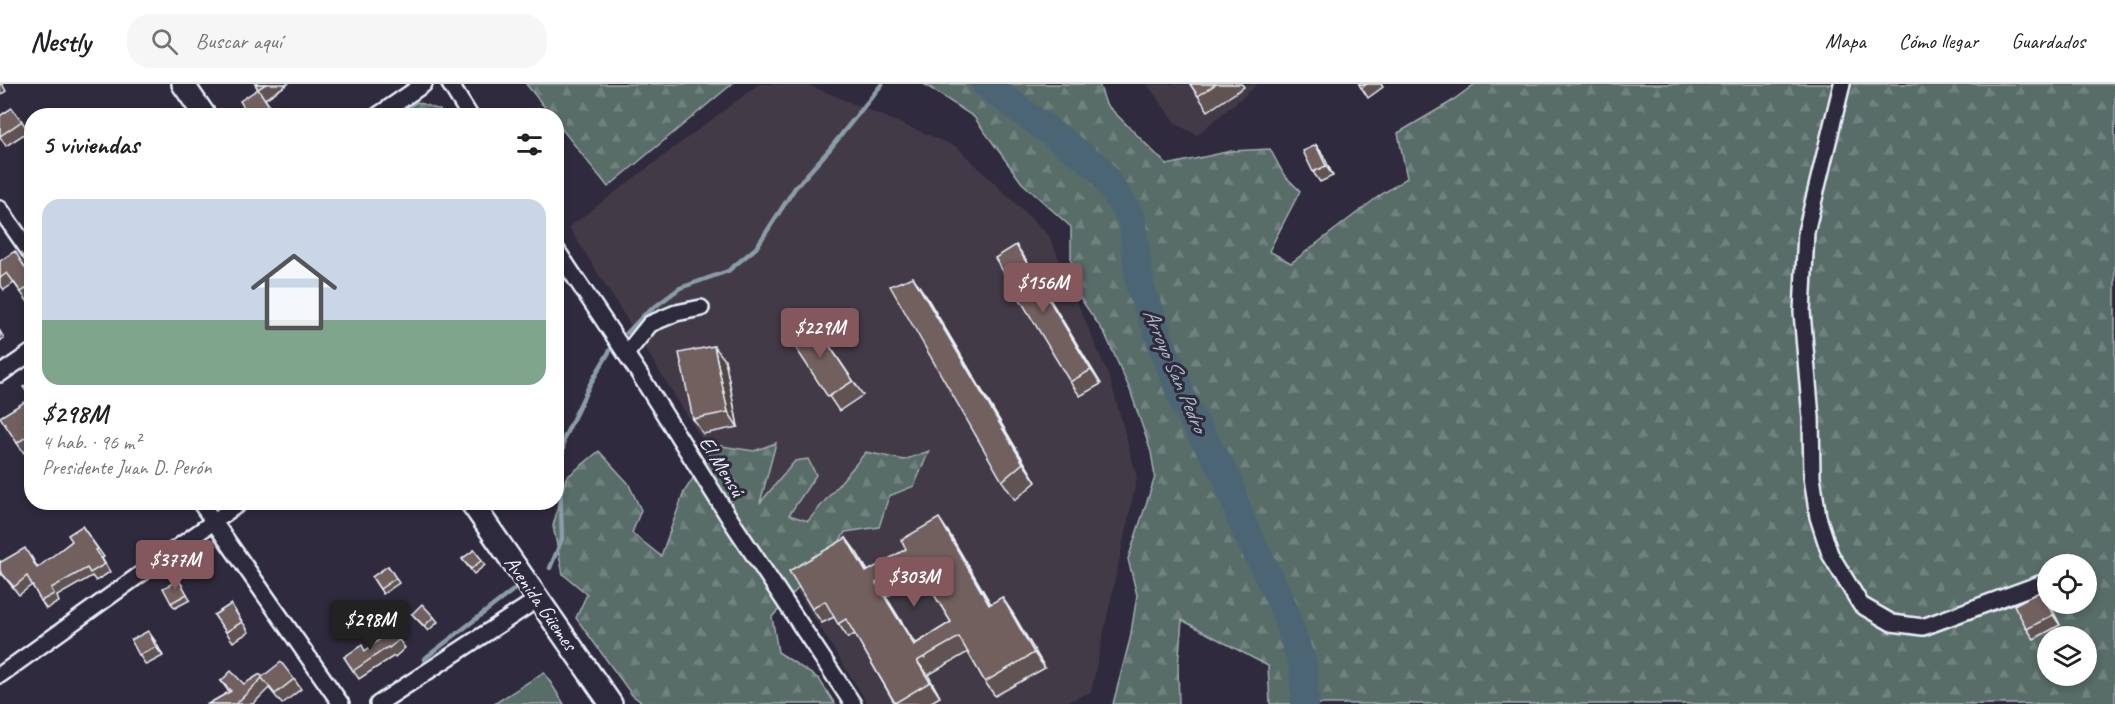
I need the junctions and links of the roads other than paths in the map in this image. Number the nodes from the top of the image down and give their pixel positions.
1 (183, 84) edge
2 (424, 84) edge
3 (450, 84) edge
4 (1842, 84) edge
5 (200, 108) edge
6 (389, 108) edge
7 (465, 108) edge
8 (0, 209) edge
9 (24, 244) edge
10 (564, 261) edge
11 (701, 308) dead end
12 (626, 354) junction
13 (24, 358) edge
14 (0, 374) edge
15 (205, 510) edge
16 (230, 510) edge
17 (477, 510) edge
18 (213, 522) junction
19 (2037, 585) edge
20 (538, 599) junction
21 (0, 675) edge
22 (341, 704) edge
23 (378, 704) edge
24 (611, 704) edge
25 (853, 704) edge

1 - 5 main road
2 - 6 street
3 - 7 street
4 - 19 street
8 - 9 street
10 - 12 street, El Mensú
11 - 12 street
12 - 25 street, El Mensú
13 - 14 street
15 - 18 street
16 - 18 street
17 - 20 main road, Avenida Güemes
18 - 21 street
18 - 22 street
20 - 23 street
20 - 24 main road, Avenida Güemes

